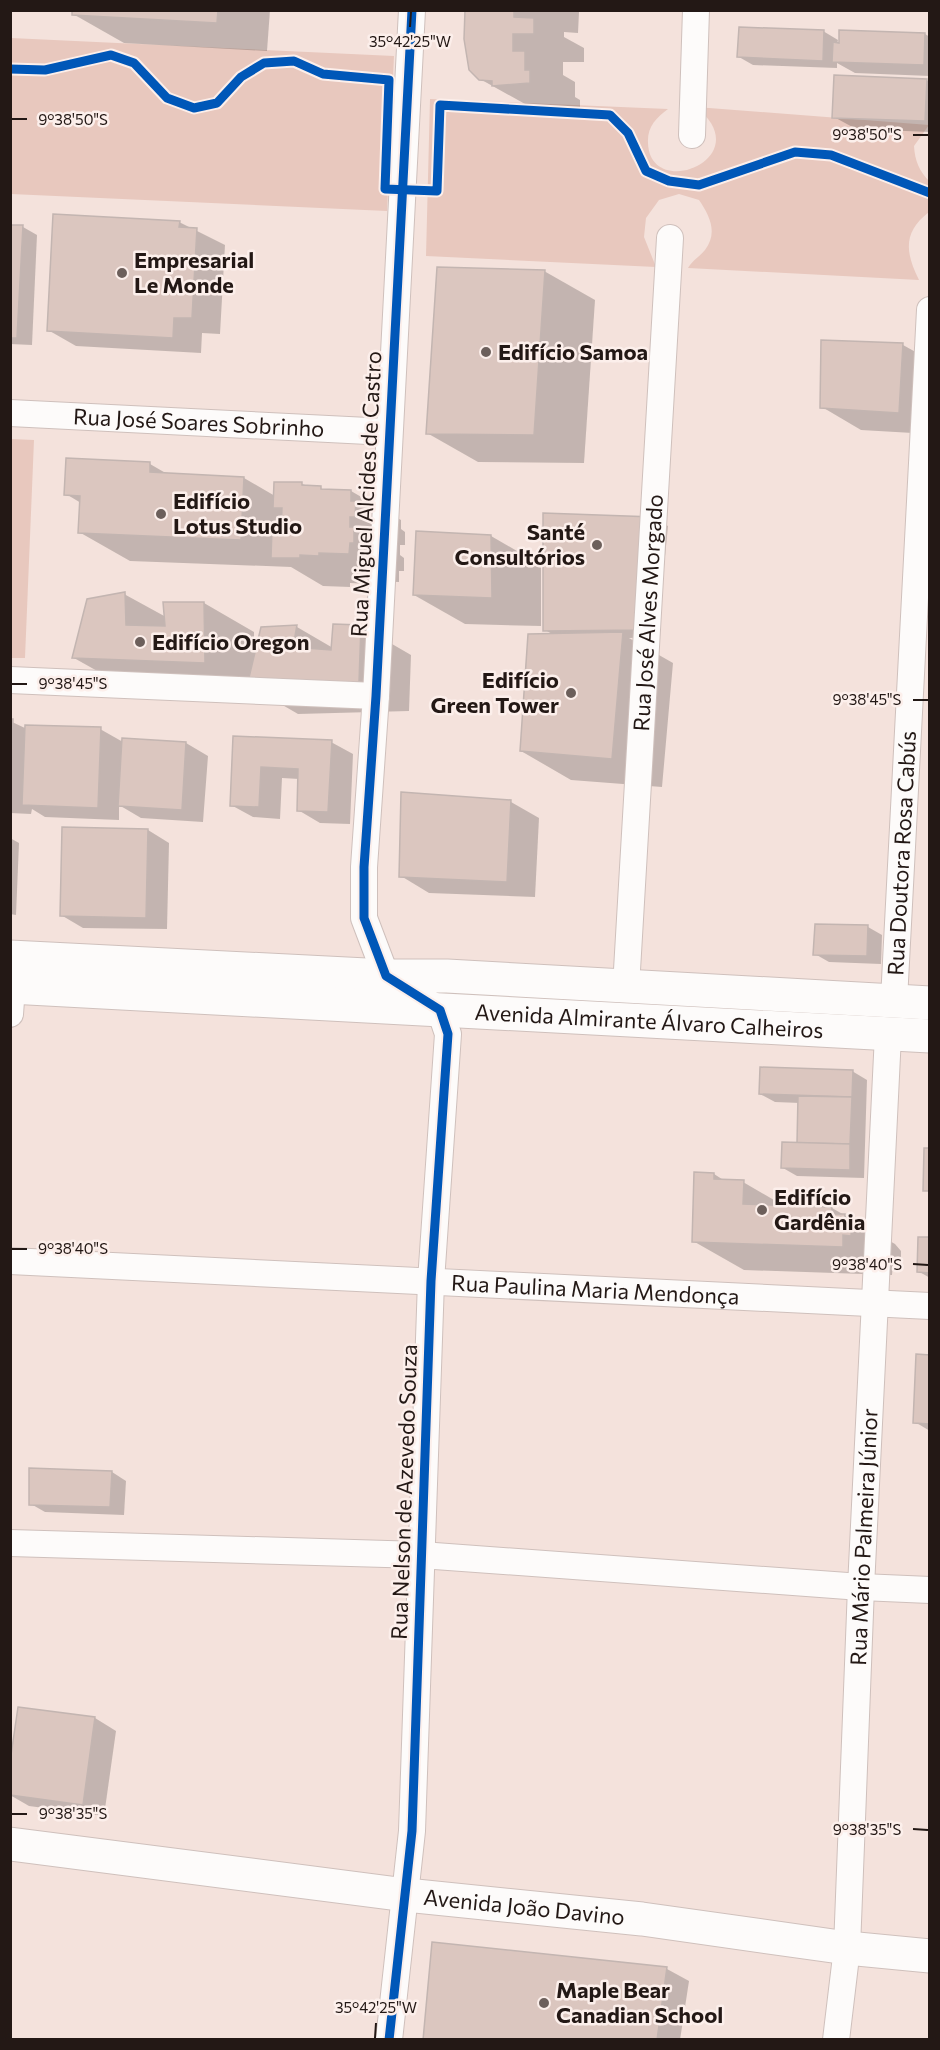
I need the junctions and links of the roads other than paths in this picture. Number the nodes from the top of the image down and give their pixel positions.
1 (412, 10) edge
2 (696, 10) edge
3 (692, 135) dead end
4 (670, 238) dead end
5 (930, 310) edge
6 (10, 413) edge
7 (388, 432) junction
8 (10, 680) edge
9 (376, 696) junction
10 (386, 976) junction
11 (11, 986) edge
12 (626, 987) junction
13 (894, 1000) junction
14 (930, 1003) edge
15 (440, 1010) junction
16 (888, 1035) junction
17 (930, 1036) edge
18 (10, 1262) edge
19 (431, 1281) junction
20 (875, 1303) junction
21 (930, 1306) edge
22 (10, 1542) edge
23 (421, 1555) junction
24 (861, 1587) junction
25 (930, 1590) edge
26 (10, 1844) edge
27 (406, 1895) junction
28 (847, 1948) junction
29 (930, 1956) edge
30 (389, 2040) edge
31 (836, 2040) edge

1 - 7 street, Rua Miguel Alcides de Castro
2 - 3 street
4 - 12 street, Rua José Alves Morgado
5 - 13 street, Rua Doutora Rosa Cabús
6 - 7 street, Rua José Soares Sobrinho
7 - 9 street, Rua Miguel Alcides de Castro
8 - 9 street
9 - 10 street, Rua Miguel Alcides de Castro
10 - 11 main road, Avenida Almirante Álvaro Calheiros
10 - 12 main road, Avenida Almirante Álvaro Calheiros
10 - 15 street
11 - 15 main road, Avenida Almirante Álvaro Calheiros
12 - 13 main road, Avenida Almirante Álvaro Calheiros
13 - 14 main road, Avenida Almirante Álvaro Calheiros
15 - 16 main road, Avenida Almirante Álvaro Calheiros
15 - 19 street, Rua Nelson de Azevedo Souza
16 - 17 main road, Avenida Almirante Álvaro Calheiros
16 - 20 street, Rua Mário Palmeira Júnior
18 - 19 street, Rua Paulina Maria Mendonça
19 - 20 street, Rua Paulina Maria Mendonça
19 - 23 street, Rua Nelson de Azevedo Souza
20 - 21 street, Rua Paulina Maria Mendonça
20 - 24 street, Rua Mário Palmeira Júnior
22 - 23 street
23 - 24 street
23 - 27 street, Rua Nelson de Azevedo Souza
24 - 25 street
24 - 28 street, Rua Mário Palmeira Júnior
26 - 27 main road, Avenida João Davino
27 - 28 main road, Avenida João Davino
27 - 30 street, Rua Nelson de Azevedo Souza
28 - 29 main road, Avenida João Davino
28 - 31 street, Rua Mário Palmeira Júnior

